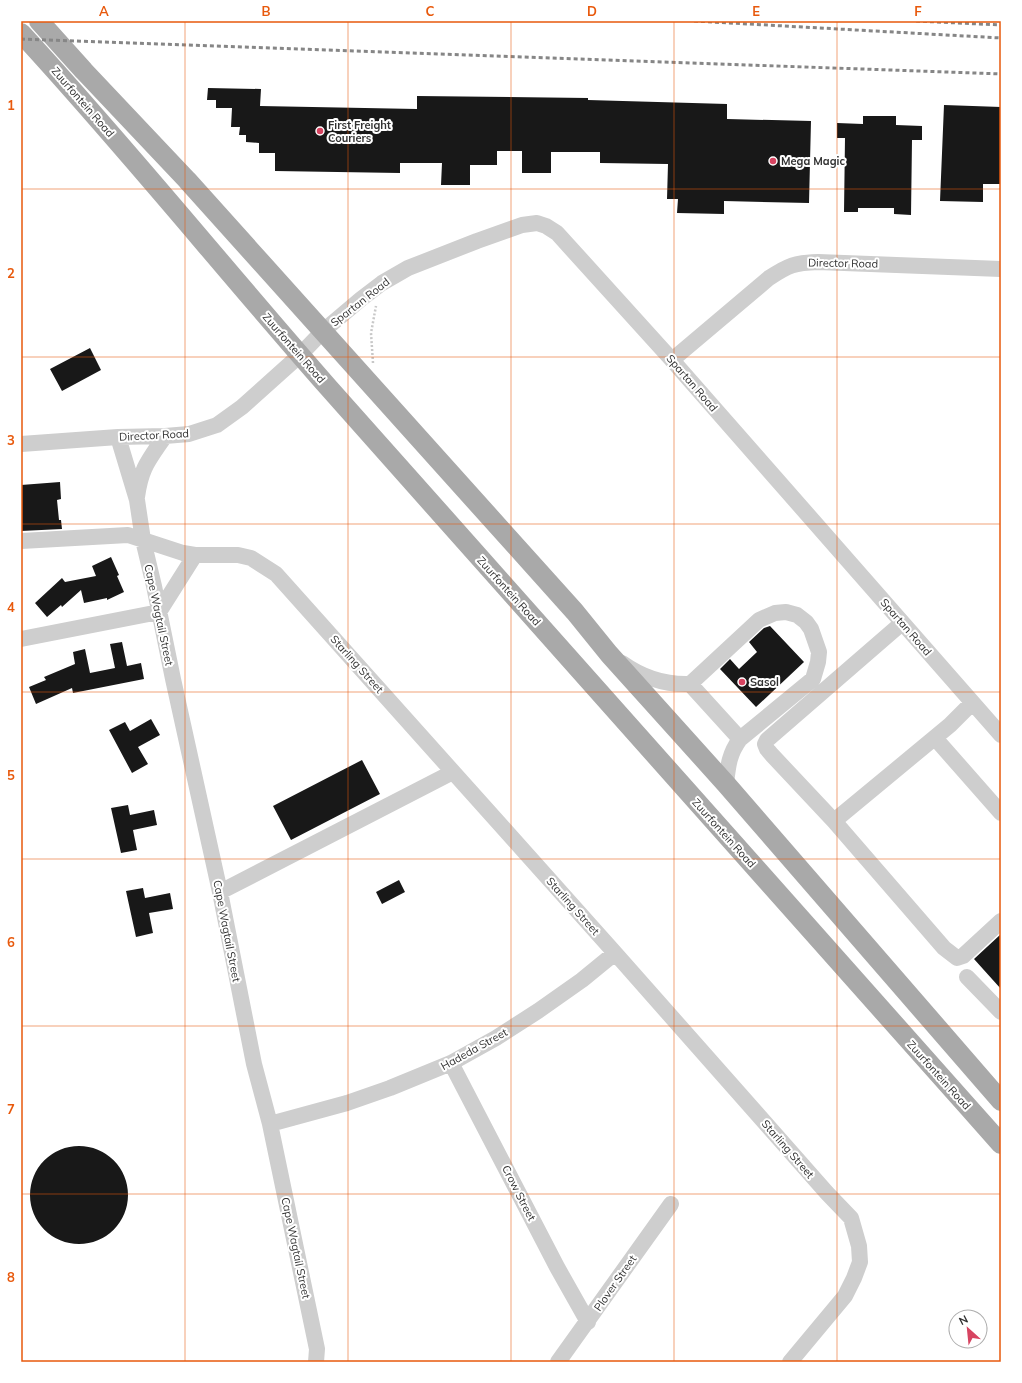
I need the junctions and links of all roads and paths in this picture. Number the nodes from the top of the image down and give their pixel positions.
1 (40, 21) edge
2 (21, 33) edge
3 (1001, 269) edge
4 (382, 283) junction
5 (322, 332) junction
6 (300, 355) junction
7 (672, 360) junction
8 (376, 390) junction
9 (165, 436) junction
10 (118, 437) junction
11 (21, 444) edge
12 (137, 500) junction
13 (143, 540) junction
14 (21, 541) edge
15 (195, 555) junction
16 (160, 612) junction
17 (902, 623) junction
18 (21, 639) edge
19 (609, 654) junction
20 (690, 684) junction
21 (972, 703) junction
22 (1001, 735) edge
23 (935, 738) junction
24 (740, 739) junction
25 (453, 772) junction
26 (726, 784) junction
27 (1001, 813) edge
28 (834, 821) junction
29 (220, 892) junction
30 (1001, 921) edge
31 (615, 953) junction
32 (967, 977) dead end
33 (1001, 1012) edge
34 (451, 1064) junction
35 (1001, 1101) edge
36 (270, 1124) junction
37 (1001, 1144) edge
38 (671, 1204) dead end
39 (588, 1322) junction
40 (316, 1362) edge
41 (558, 1362) edge
42 (790, 1362) edge

1 - 5 main road, Zuurfontein Road
2 - 6 main road, Zuurfontein Road
3 - 7 street, Director Road
4 - 5 street, Spartan Road
4 - 7 street, Spartan Road
4 - 8 path
5 - 6 street, Director Road
5 - 8 main road, Zuurfontein Road
6 - 9 street, Director Road
6 - 37 main road, Zuurfontein Road
7 - 17 street, Spartan Road
8 - 19 main road, Zuurfontein Road
9 - 10 street, Director Road
9 - 12 street
10 - 11 street, Director Road
10 - 12 street
12 - 13 street, Cape Wagtail Street
13 - 14 street, Starling Street
13 - 15 street, Starling Street
13 - 16 street, Cape Wagtail Street
15 - 16 street
15 - 25 street, Starling Street
16 - 18 street
16 - 29 street, Cape Wagtail Street
17 - 21 street, Spartan Road
17 - 28 street
19 - 20 street
19 - 26 main road, Zuurfontein Road
20 - 24 street
20 - 24 street
21 - 22 street, Spartan Road
21 - 23 street
23 - 27 street
23 - 28 street
24 - 26 street
25 - 29 street
25 - 31 street, Starling Street
26 - 35 main road, Zuurfontein Road
28 - 30 street
29 - 36 street, Cape Wagtail Street
31 - 34 street, Hadeda Street
31 - 42 street, Starling Street
32 - 33 street
34 - 36 street, Hadeda Street
34 - 39 street, Crow Street
36 - 40 street, Cape Wagtail Street
38 - 39 street, Plover Street
39 - 41 street, Plover Street

